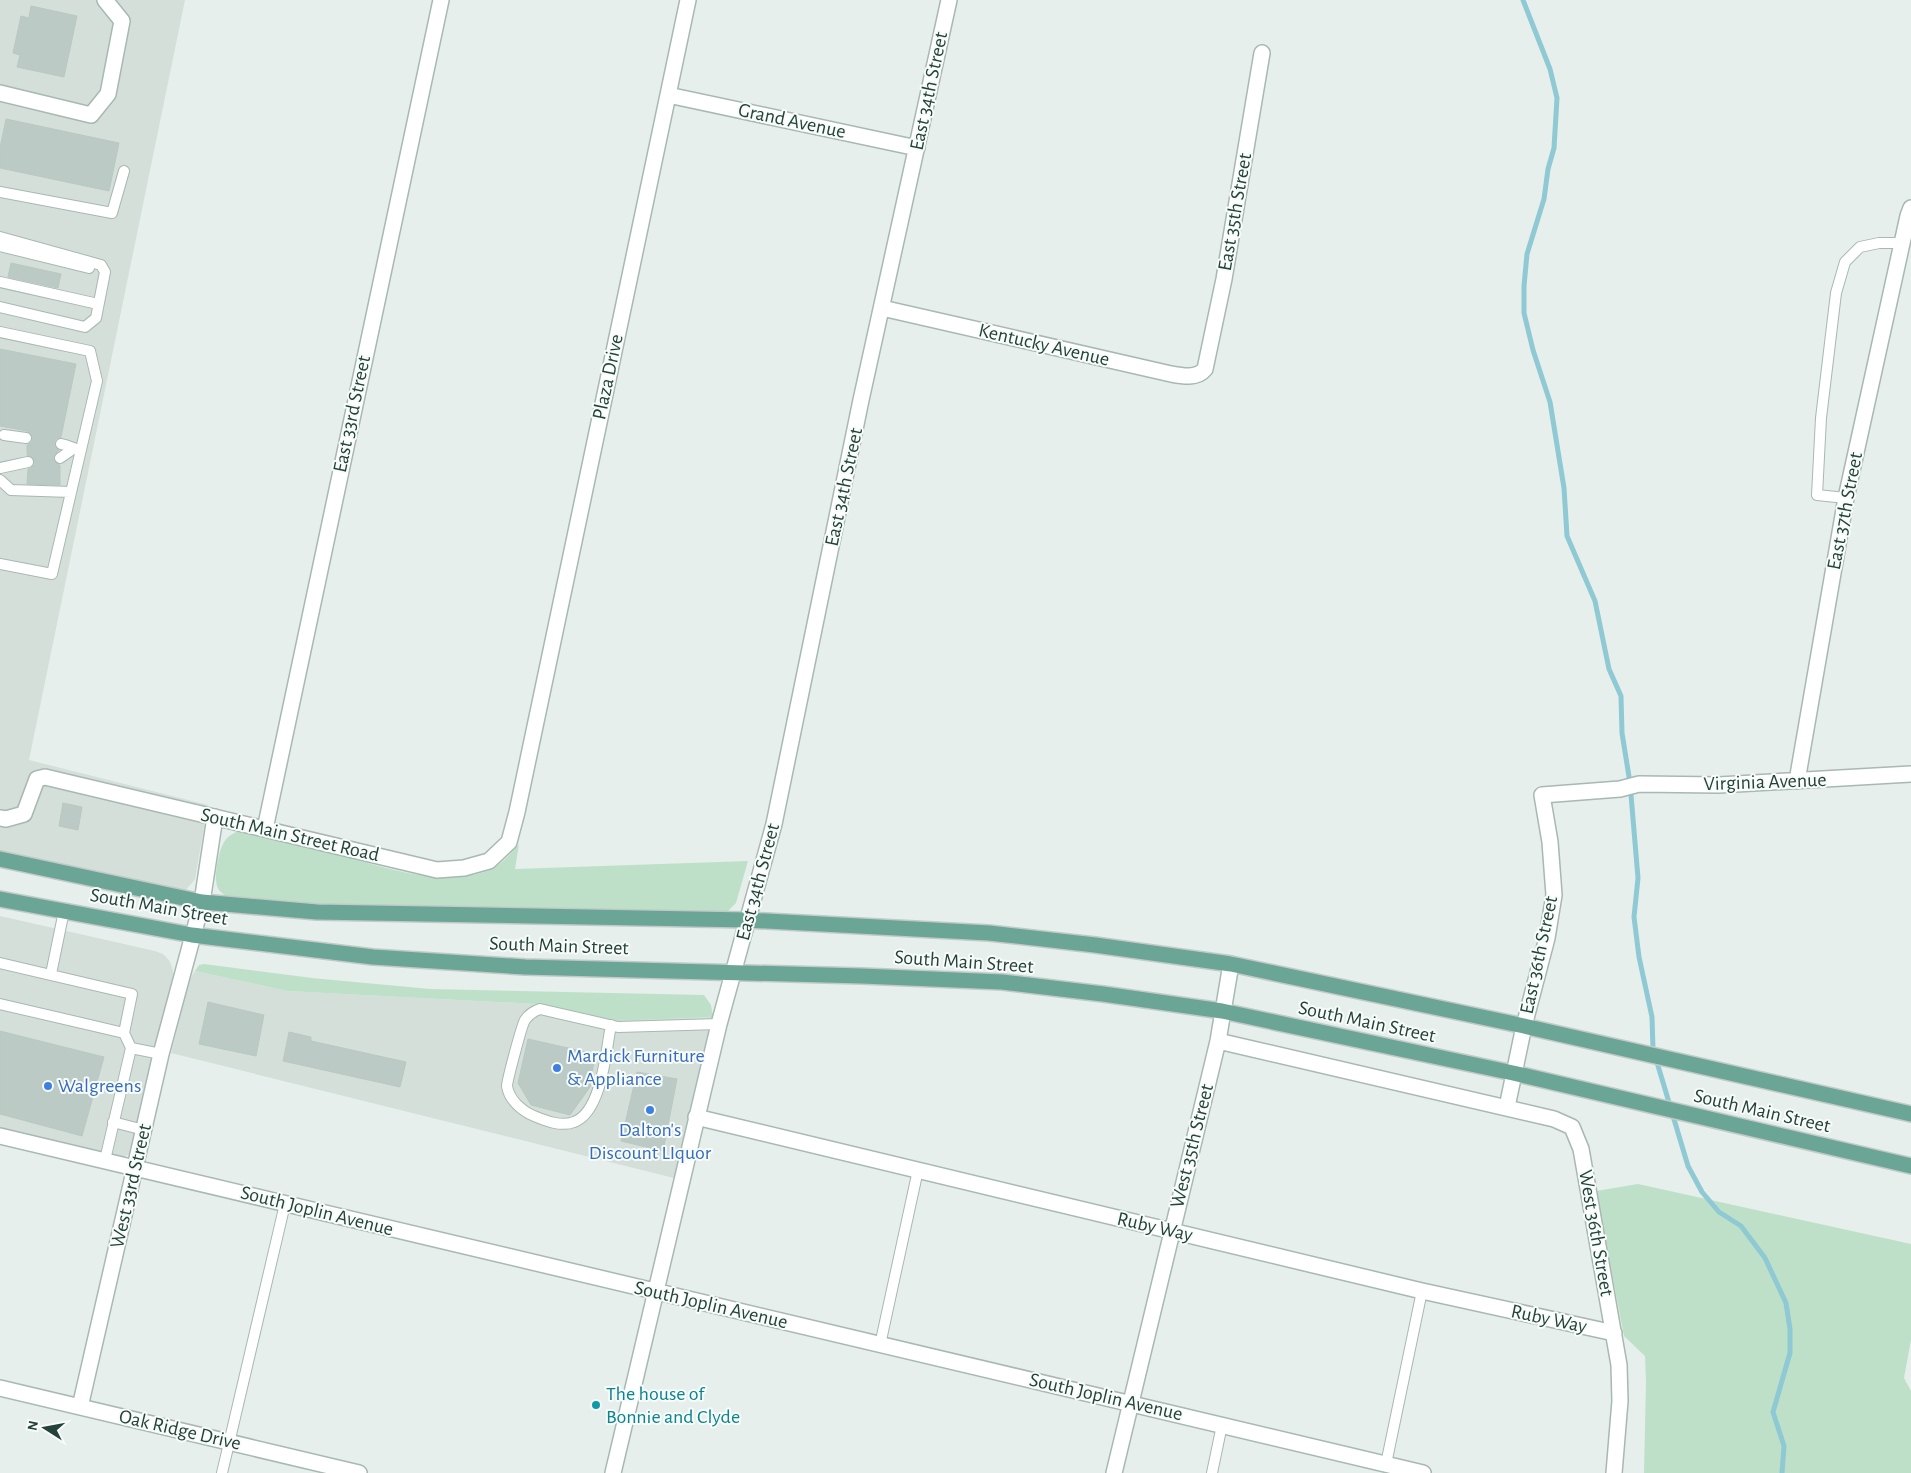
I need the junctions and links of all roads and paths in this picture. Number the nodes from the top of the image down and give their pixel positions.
1 (105, 0) edge
2 (441, 0) edge
3 (688, 0) edge
4 (949, 0) edge
5 (1262, 53) dead end
6 (0, 93) edge
7 (668, 95) junction
8 (917, 148) junction
9 (124, 171) dead end
10 (0, 192) edge
11 (1911, 208) edge
12 (0, 238) edge
13 (1902, 244) junction
14 (0, 246) edge
15 (105, 272) junction
16 (0, 282) edge
17 (98, 304) junction
18 (0, 307) edge
19 (882, 308) junction
20 (0, 332) edge
21 (1205, 369) joint
22 (4, 434) dead end
23 (26, 438) dead end
24 (61, 444) dead end
25 (77, 450) junction
26 (60, 458) dead end
27 (28, 462) dead end
28 (0, 468) edge
29 (0, 480) edge
30 (71, 492) junction
31 (1846, 498) junction
32 (0, 564) edge
33 (529, 754) joint
34 (1911, 774) edge
35 (1797, 781) junction
36 (1620, 789) joint
37 (0, 818) edge
38 (215, 818) junction
39 (265, 829) junction
40 (0, 859) edge
41 (0, 899) edge
42 (202, 902) junction
43 (64, 911) junction
44 (747, 920) junction
45 (192, 935) junction
46 (0, 962) edge
47 (1231, 964) junction
48 (734, 972) junction
49 (51, 974) junction
50 (0, 1004) edge
51 (1222, 1011) junction
52 (719, 1024) junction
53 (611, 1025) junction
54 (1524, 1026) junction
55 (124, 1033) junction
56 (1218, 1041) junction
57 (131, 1048) junction
58 (161, 1054) junction
59 (1513, 1074) junction
60 (1507, 1107) junction
61 (1911, 1114) edge
62 (696, 1117) junction
63 (113, 1122) junction
64 (144, 1130) junction
65 (0, 1136) edge
66 (105, 1160) junction
67 (1911, 1166) edge
68 (136, 1167) junction
69 (918, 1170) junction
70 (285, 1204) junction
71 (1172, 1231) junction
72 (1422, 1291) junction
73 (656, 1292) junction
74 (1614, 1333) junction
75 (880, 1345) junction
76 (0, 1388) edge
77 (1130, 1403) junction
78 (80, 1407) junction
79 (1222, 1425) junction
80 (229, 1442) junction
81 (1386, 1464) junction
82 (222, 1473) edge
83 (359, 1473) edge
84 (613, 1473) edge
85 (1114, 1473) edge
86 (1212, 1473) edge
87 (1423, 1473) edge
88 (1614, 1473) edge

1 - 6 street
2 - 39 street, East 33rd Street
3 - 7 street, Plaza Drive
4 - 8 street, East 34th Street
5 - 21 street, East 35th Street
7 - 8 street, Grand Avenue
7 - 33 street, Plaza Drive
8 - 19 street, East 34th Street
9 - 10 lane
11 - 13 street
12 - 15 lane
13 - 31 street, East 37th Street
13 - 31 lane
14 - 15 lane
15 - 17 lane
16 - 17 lane
17 - 18 lane
19 - 21 street, Kentucky Avenue
19 - 44 street, East 34th Street
20 - 25 lane
22 - 23 lane
24 - 25 lane
25 - 26 lane
25 - 30 lane
27 - 28 lane
29 - 30 lane
30 - 32 lane
31 - 35 street, East 37th Street
33 - 39 street, South Main Street Road
34 - 35 street, Virginia Avenue
35 - 36 street, Virginia Avenue
36 - 54 street, East 36th Street
37 - 38 street, South Main Street Road
38 - 39 street, South Main Street Road
38 - 42 street
40 - 42 main road, South Main Street
41 - 43 main road, South Main Street
42 - 44 main road, South Main Street
42 - 45 street
43 - 45 main road, South Main Street
43 - 49 lane
44 - 47 main road, South Main Street
44 - 48 street, East 34th Street
45 - 48 main road, South Main Street
45 - 58 street, West 33rd Street
46 - 49 lane
47 - 51 street, West 35th Street
47 - 54 main road, South Main Street
48 - 51 main road, South Main Street
48 - 52 street, East 34th Street
49 - 55 lane
50 - 55 lane
51 - 56 street, West 35th Street
51 - 59 main road, South Main Street
52 - 53 lane
52 - 62 street, East 34th Street
53 - 53 lane
54 - 59 street, East 36th Street
54 - 61 main road, South Main Street
55 - 57 lane
56 - 60 street
56 - 71 street, West 35th Street
57 - 58 lane
57 - 63 lane
58 - 64 street, West 33rd Street
59 - 60 street
59 - 67 main road, South Main Street
60 - 74 street, West 36th Street
62 - 69 street, Ruby Way
62 - 73 street, East 34th Street
63 - 64 lane
63 - 66 lane
64 - 68 street, West 33rd Street
65 - 66 street, South Joplin Avenue
66 - 68 street, South Joplin Avenue
68 - 70 street, South Joplin Avenue
68 - 78 street, West 33rd Street
69 - 71 street, Ruby Way
69 - 75 lane
70 - 73 street, South Joplin Avenue
70 - 80 lane
71 - 72 street, Ruby Way
71 - 77 street, West 35th Street
72 - 74 street, Ruby Way
72 - 81 lane
73 - 75 street, South Joplin Avenue
73 - 84 street, East 34th Street
74 - 88 street, West 36th Street
75 - 77 street, South Joplin Avenue
76 - 78 street, Oak Ridge Drive
77 - 79 street, South Joplin Avenue
77 - 85 street, West 35th Street
78 - 80 street, Oak Ridge Drive
79 - 81 street, South Joplin Avenue
79 - 86 lane
80 - 82 lane
80 - 83 street, Oak Ridge Drive
81 - 87 street, South Joplin Avenue

